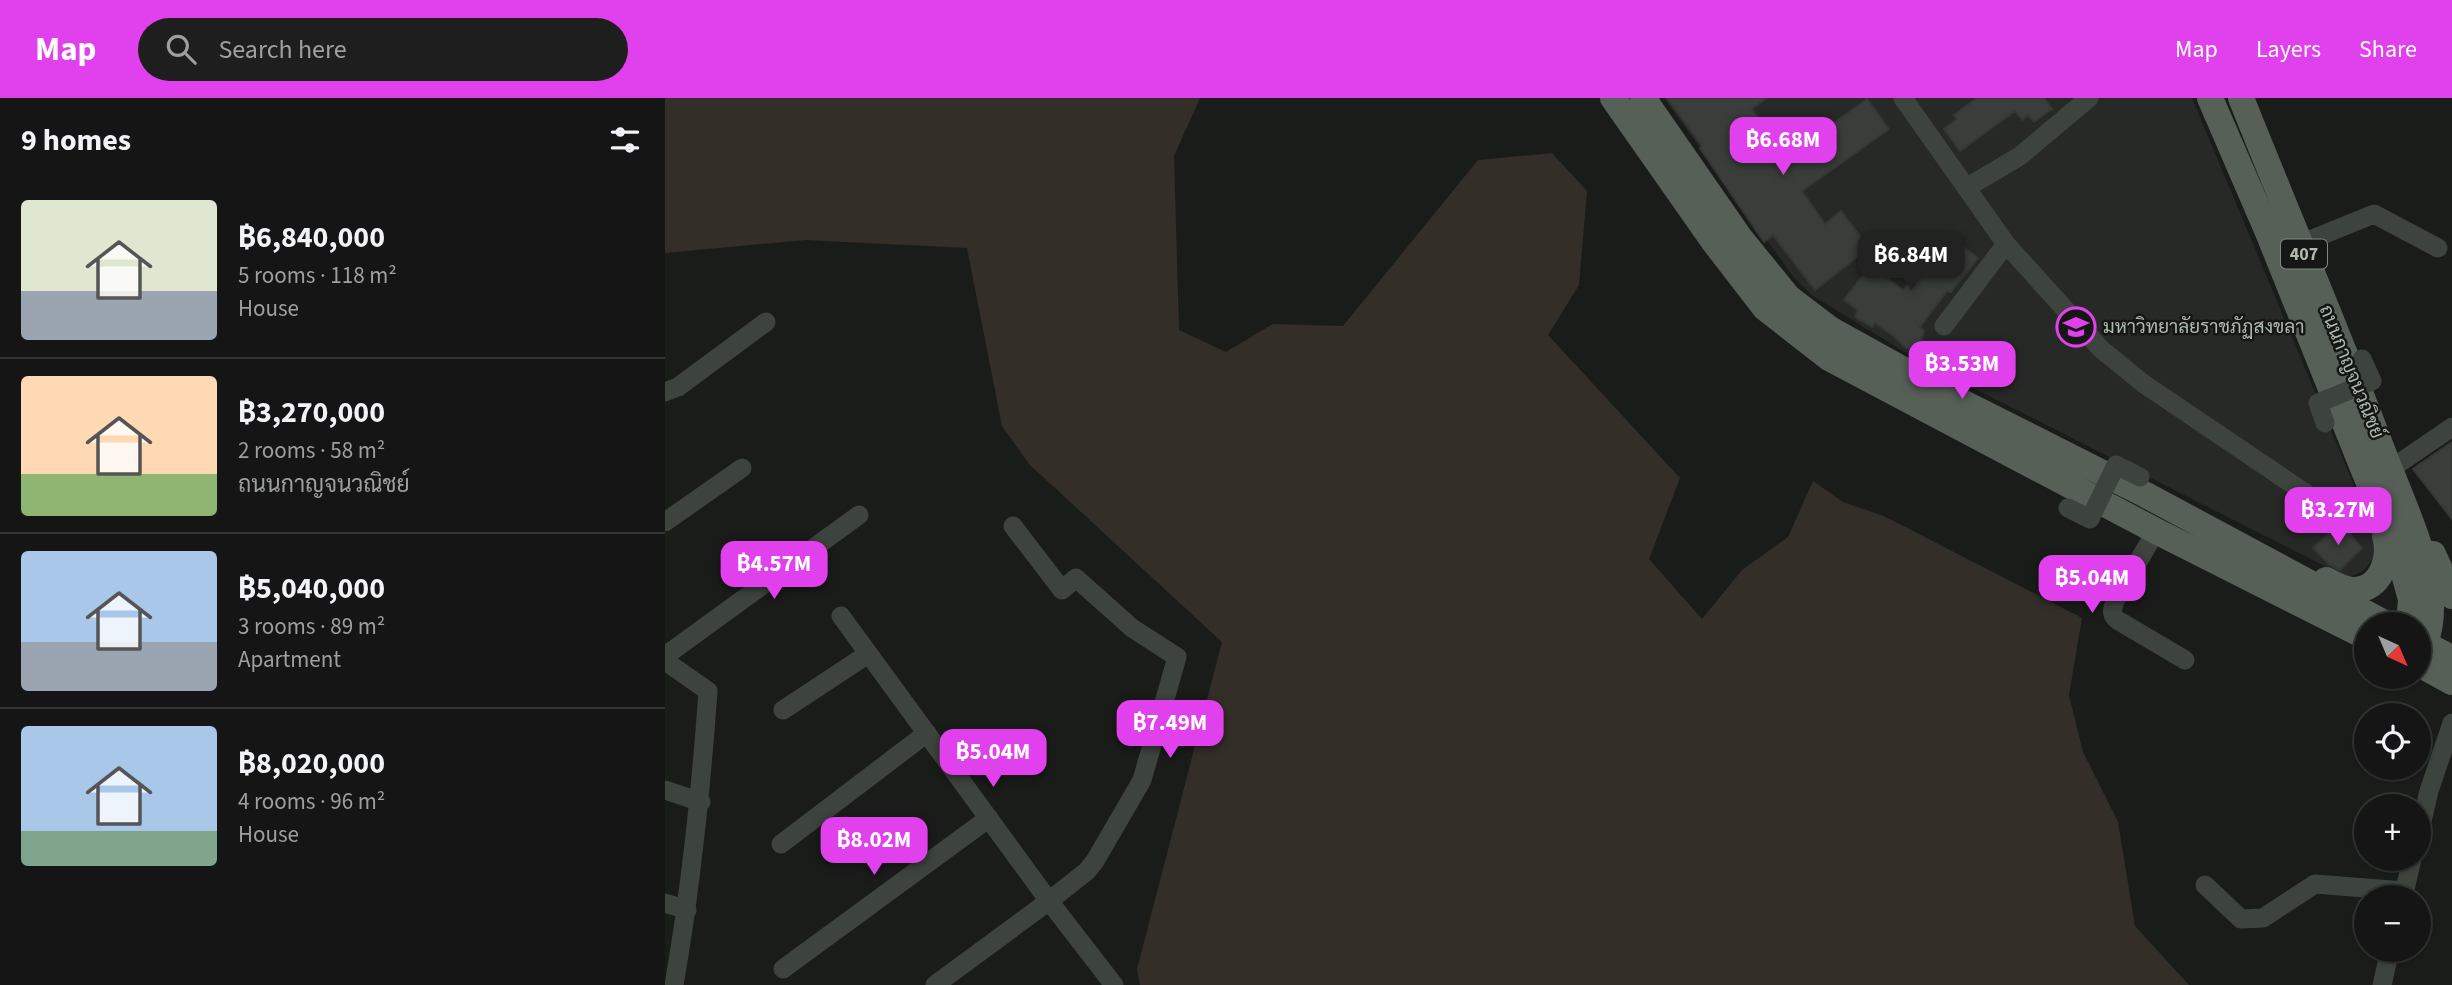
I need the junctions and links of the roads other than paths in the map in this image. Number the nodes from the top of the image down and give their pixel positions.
1 (1613, 98) edge
2 (1643, 98) edge
3 (1903, 98) edge
4 (2089, 98) edge
5 (2210, 98) edge
6 (2241, 98) edge
7 (1966, 188) junction
8 (2006, 244) junction
9 (2300, 244) junction
10 (2438, 248) dead end
11 (766, 323) dead end
12 (1944, 326) dead end
13 (2362, 359) dead end
14 (665, 392) edge
15 (2367, 410) junction
16 (2325, 423) dead end
17 (2452, 427) edge
18 (2395, 466) junction
19 (741, 468) dead end
20 (2140, 477) dead end
21 (2322, 505) dead end
22 (2068, 508) dead end
23 (2379, 512) junction
24 (859, 514) dead end
25 (665, 522) edge
26 (2200, 525) junction
27 (1013, 526) dead end
28 (2156, 531) junction
29 (2452, 596) edge
30 (2364, 612) edge
31 (2414, 612) edge
32 (2431, 612) edge
33 (841, 616) dead end
34 (2354, 632) edge
35 (868, 654) junction
36 (665, 658) edge
37 (2185, 660) dead end
38 (783, 710) dead end
39 (2452, 723) edge
40 (927, 733) junction
41 (665, 790) edge
42 (2428, 794) edge
43 (701, 802) junction
44 (989, 818) junction
45 (781, 844) dead end
46 (2206, 885) dead end
47 (2354, 888) edge
48 (1049, 901) junction
49 (665, 903) edge
50 (687, 910) junction
51 (2388, 962) edge
52 (783, 969) dead end
53 (2385, 984) edge
54 (674, 985) edge
55 (935, 985) edge
56 (1114, 985) edge

1 - 28 main road
2 - 26 main road
3 - 7 street
4 - 7 street
5 - 23 main road, ถนนกาญจนวณิชย์ / 407
6 - 9 main road, ถนนกาญจนวณิชย์ / 407
7 - 8 street
8 - 12 street
8 - 21 street
9 - 10 street
9 - 15 main road, ถนนกาญจนวณิชย์ / 407
11 - 14 street
13 - 16 street, bridge
15 - 18 main road
15 - 32 main road, ถนนกาญจนวณิชย์ / 407
17 - 18 street
18 - 29 main road
19 - 25 street
20 - 22 street, bridge
23 - 26 main road
23 - 31 main road, ถนนกาญจนวณิชย์ / 407
24 - 36 street
26 - 30 main road
27 - 48 street
28 - 34 main road
28 - 37 street
33 - 35 street
35 - 38 street
35 - 40 street
36 - 43 street
39 - 42 street
40 - 44 street
40 - 45 street
41 - 43 street
43 - 50 street
44 - 48 street
44 - 52 street
46 - 47 street
48 - 55 street
48 - 56 street
49 - 50 street
50 - 54 street
51 - 53 street

